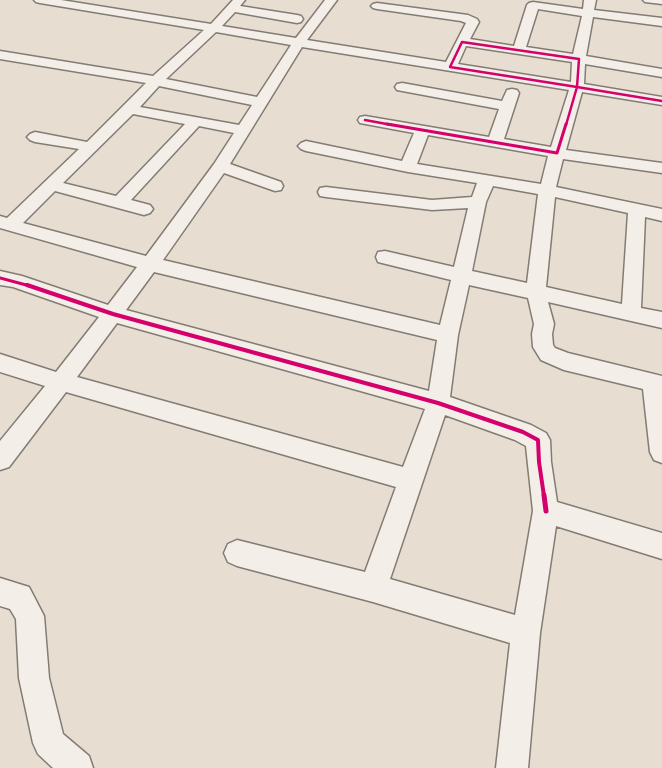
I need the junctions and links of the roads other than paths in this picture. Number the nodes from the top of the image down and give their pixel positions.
1 (40, 0) edge
2 (331, 0) edge
3 (590, 0) edge
4 (649, 0) edge
5 (662, 1) edge
6 (534, 3) edge
7 (235, 4) edge
8 (394, 4) edge
9 (376, 6) dead end
10 (588, 13) junction
11 (297, 19) dead end
12 (662, 22) edge
13 (213, 29) junction
14 (299, 42) junction
15 (462, 42) junction
16 (519, 49) junction
17 (0, 55) edge
18 (579, 59) junction
19 (450, 67) junction
20 (662, 73) edge
21 (517, 78) junction
22 (156, 81) junction
23 (402, 87) dead end
24 (577, 87) junction
25 (662, 101) edge
26 (261, 102) junction
27 (507, 106) junction
28 (130, 109) junction
29 (365, 120) dead end
30 (196, 121) junction
31 (423, 129) junction
32 (243, 130) junction
33 (35, 137) dead end
34 (495, 142) junction
35 (306, 146) dead end
36 (91, 147) junction
37 (557, 153) junction
38 (221, 166) junction
39 (408, 167) junction
40 (662, 168) edge
41 (487, 180) junction
42 (51, 186) junction
43 (275, 186) dead end
44 (547, 191) junction
45 (326, 192) dead end
46 (478, 202) junction
47 (119, 203) junction
48 (144, 209) dead end
49 (636, 211) junction
50 (662, 215) edge
51 (5, 224) edge
52 (385, 257) dead end
53 (150, 264) junction
54 (461, 276) junction
55 (0, 278) edge
56 (536, 292) junction
57 (113, 314) junction
58 (630, 314) junction
59 (662, 320) edge
60 (448, 335) junction
61 (0, 363) edge
62 (61, 382) junction
63 (658, 384) edge
64 (438, 403) junction
65 (662, 452) edge
66 (0, 459) edge
67 (410, 480) junction
68 (546, 511) junction
69 (662, 546) edge
70 (237, 553) dead end
71 (373, 588) junction
72 (0, 592) edge
73 (526, 633) junction
74 (77, 768) edge
75 (512, 768) edge

1 - 13 street
2 - 14 street
3 - 10 street
4 - 5 street
6 - 10 street
6 - 16 street
7 - 11 street
7 - 13 street
8 - 9 street
8 - 15 street
10 - 12 street
10 - 18 street
13 - 14 street
13 - 22 street
14 - 19 street
14 - 26 street
15 - 16 street
15 - 19 street
16 - 18 street
17 - 22 street
18 - 20 street
18 - 24 street
19 - 21 street
21 - 24 street
21 - 27 street
22 - 26 street
22 - 28 street
23 - 27 street
24 - 25 street
24 - 37 street
26 - 32 street
27 - 34 street
28 - 30 street
28 - 36 street
29 - 31 street
30 - 32 street
30 - 47 street
31 - 34 street
31 - 39 street
32 - 38 street
33 - 36 street
34 - 37 street
35 - 39 street
36 - 42 street
37 - 40 street
37 - 44 street
38 - 43 street
38 - 53 street
39 - 41 street
41 - 44 street
41 - 46 street
42 - 47 street
42 - 51 street
44 - 49 street
44 - 56 street
45 - 46 street
46 - 54 street
47 - 48 street
49 - 50 street
49 - 58 street
51 - 53 street
52 - 54 street
53 - 57 street
53 - 60 street
54 - 56 street
54 - 60 street
55 - 57 street
56 - 58 street
56 - 63 street
57 - 62 street
57 - 64 street
58 - 59 street
60 - 64 street
61 - 62 street
62 - 66 street
62 - 67 street
63 - 65 street
64 - 67 street
64 - 68 street
67 - 71 street
68 - 69 street
68 - 73 street
70 - 71 street
71 - 73 street
72 - 74 street
73 - 75 street

